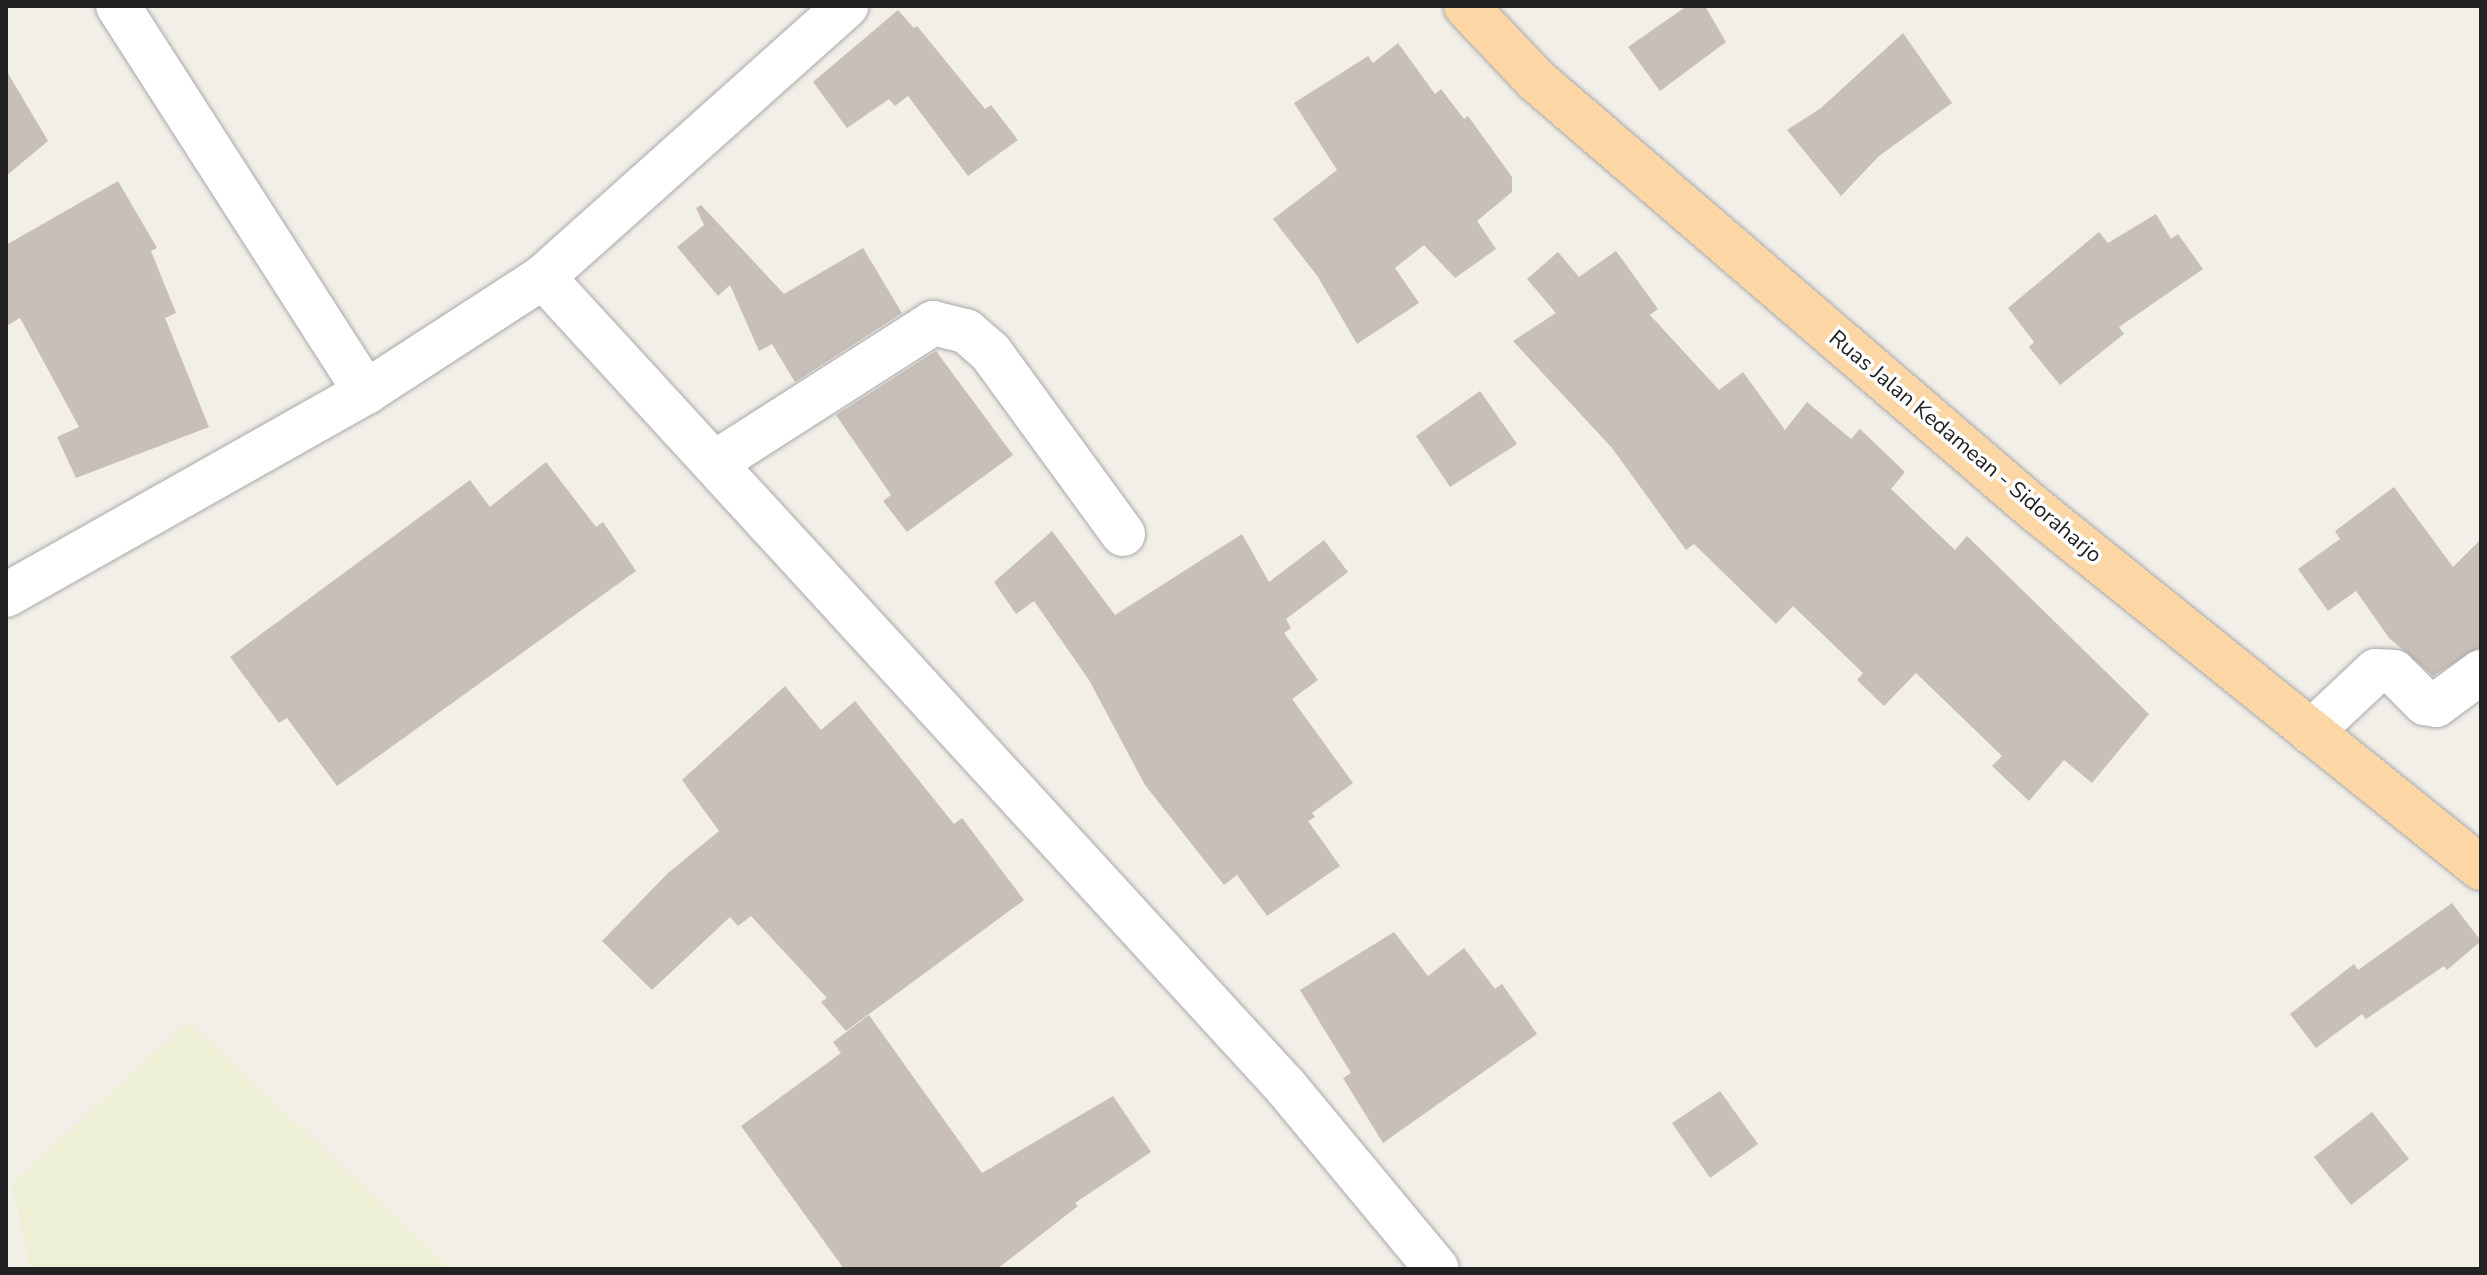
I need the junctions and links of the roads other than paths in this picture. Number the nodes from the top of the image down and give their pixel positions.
1 (118, 6) edge
2 (846, 6) edge
3 (1466, 6) edge
4 (543, 277) junction
5 (366, 392) junction
6 (716, 462) junction
7 (1123, 534) dead end
8 (6, 595) edge
9 (2481, 672) edge
10 (2311, 732) junction
11 (2481, 868) edge
12 (1437, 1269) edge

1 - 5 street
2 - 4 street
3 - 10 main road, Ruas Jalan Kedamean - Sidoraharjo
4 - 5 street
4 - 6 street
5 - 8 street
6 - 7 street
6 - 12 street
9 - 10 street
10 - 11 main road, Ruas Jalan Kedamean - Sidoraharjo

